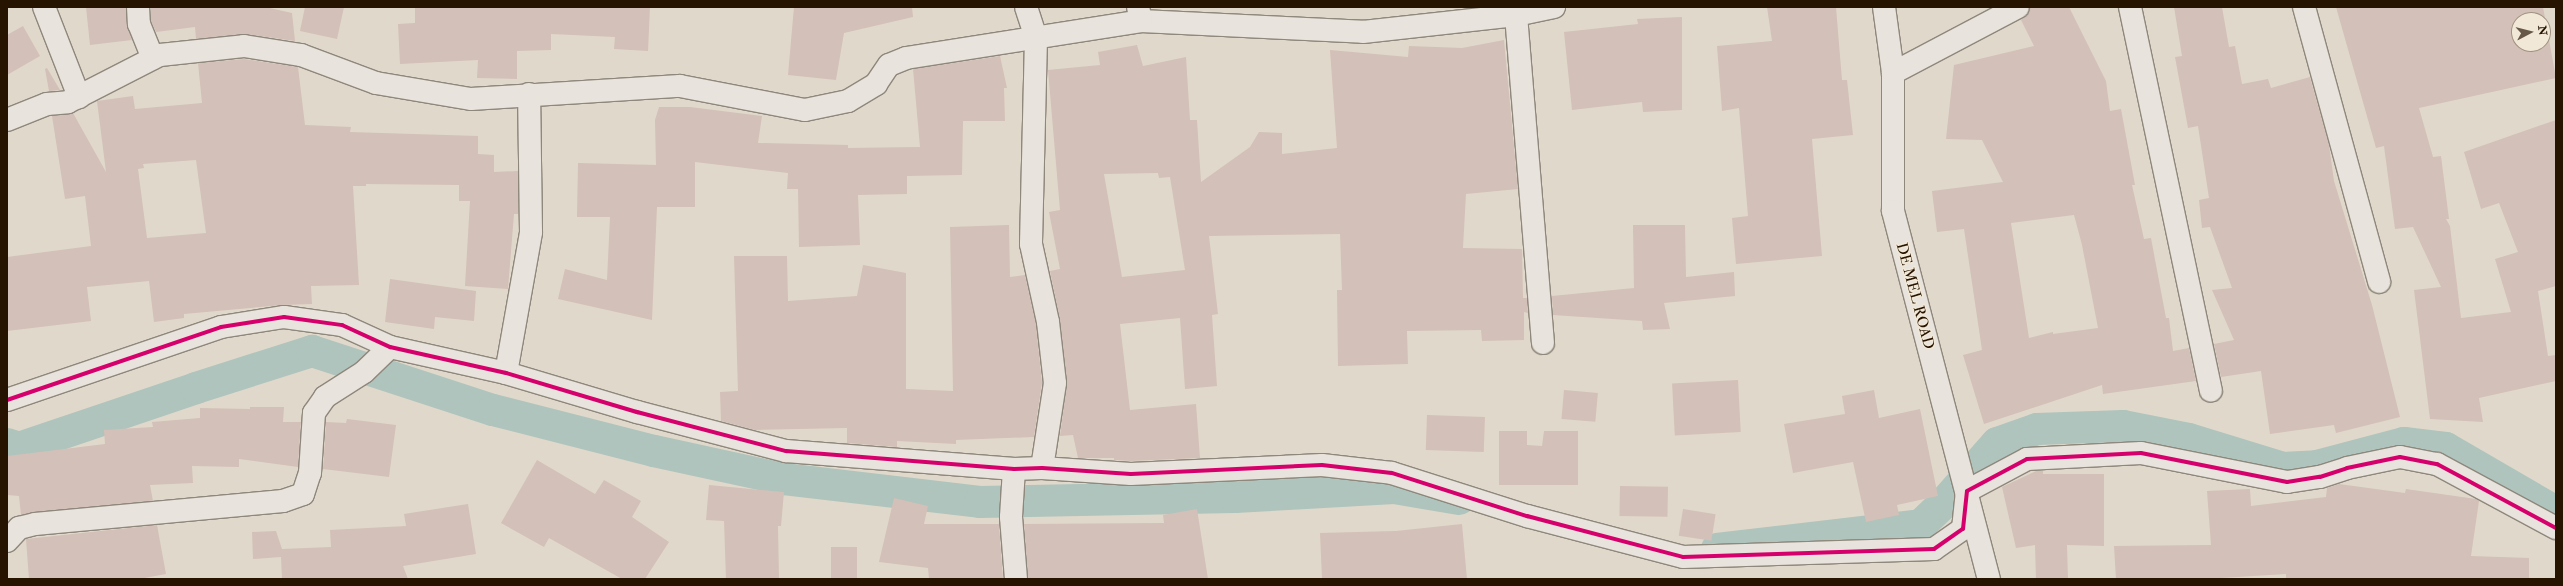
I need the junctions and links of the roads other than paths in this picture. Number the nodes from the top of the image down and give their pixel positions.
1 (44, 7) edge
2 (138, 7) edge
3 (1026, 7) edge
4 (1554, 7) edge
5 (1884, 7) edge
6 (2018, 7) edge
7 (2130, 7) edge
8 (2304, 7) edge
9 (1140, 14) edge
10 (1516, 15) junction
11 (1036, 38) junction
12 (153, 58) junction
13 (1893, 73) junction
14 (529, 94) junction
15 (79, 97) junction
16 (7, 120) edge
17 (2379, 282) dead end
18 (1543, 343) dead end
19 (390, 347) junction
20 (506, 373) junction
21 (2211, 391) dead end
22 (7, 400) edge
23 (1042, 468) junction
24 (1014, 469) junction
25 (1967, 491) junction
26 (7, 520) edge
27 (35, 524) junction
28 (2556, 528) edge
29 (7, 541) edge
30 (1016, 579) edge
31 (1989, 579) edge

1 - 15 street
2 - 12 street
3 - 11 street
4 - 10 street
5 - 13 street, DE MEL ROAD
6 - 13 street
7 - 21 street
8 - 17 street
9 - 10 street
9 - 11 street
10 - 18 street
11 - 14 street
11 - 23 street
12 - 14 street
12 - 15 street
13 - 25 street, DE MEL ROAD
14 - 20 street
15 - 16 street
19 - 20 street
19 - 22 street
19 - 27 street
20 - 24 street
23 - 24 street
23 - 25 street
24 - 30 street
25 - 28 street
25 - 31 street, DE MEL ROAD
26 - 27 street
27 - 29 street

